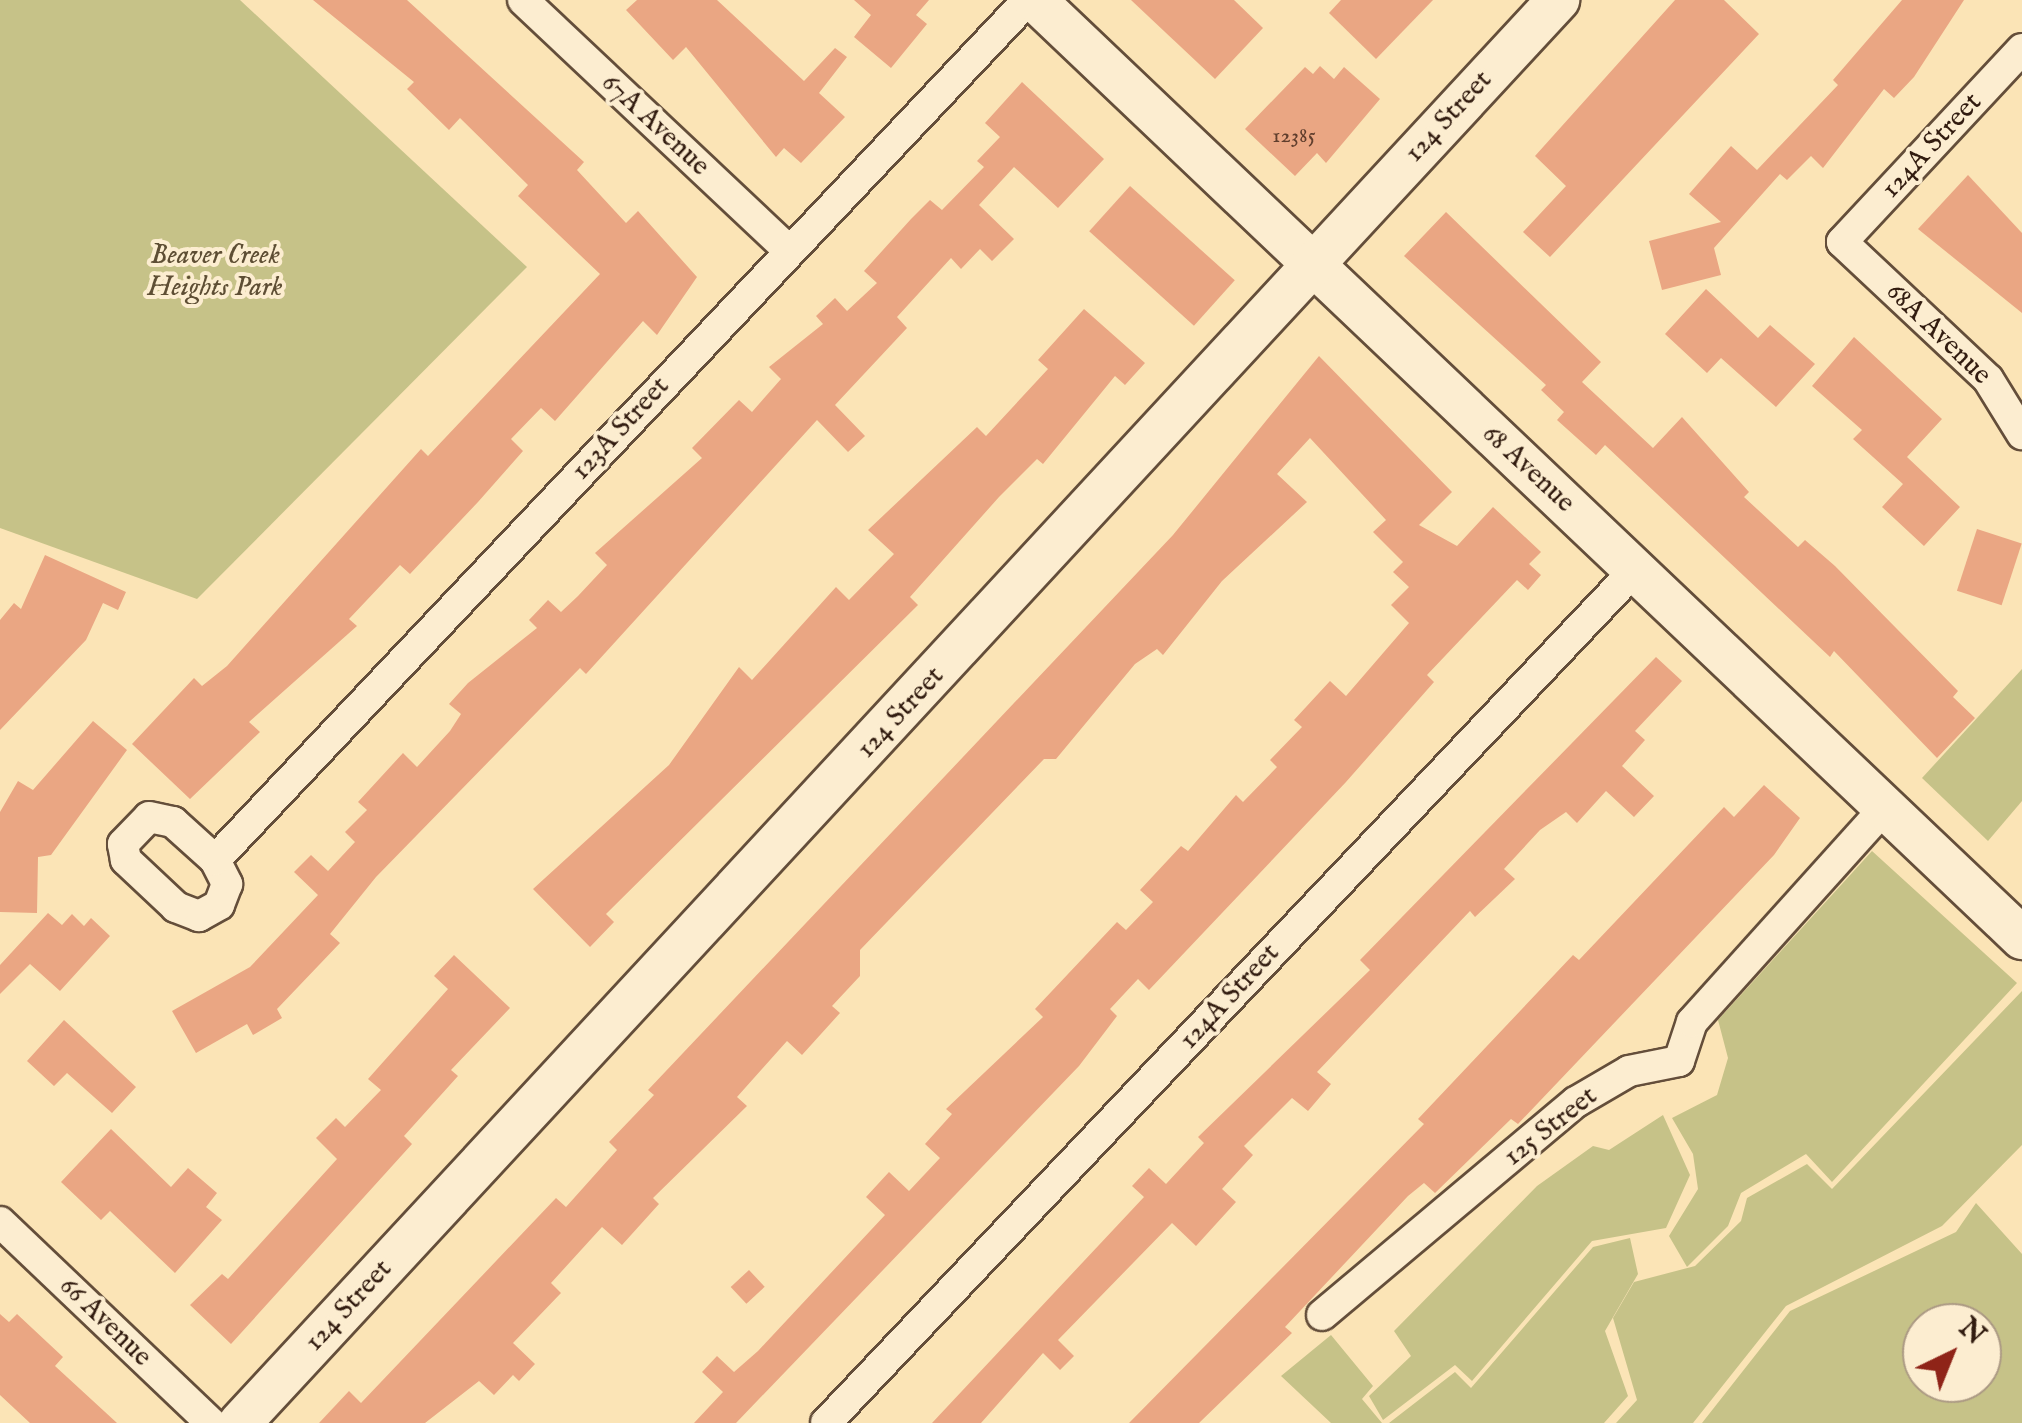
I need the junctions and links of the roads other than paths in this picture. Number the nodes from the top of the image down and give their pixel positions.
1 (523, 0) edge
2 (1031, 0) edge
3 (1558, 0) edge
4 (2022, 49) edge
5 (1842, 242) joint
6 (788, 250) junction
7 (1313, 264) junction
8 (2022, 434) edge
9 (1635, 570) junction
10 (1885, 808) junction
11 (214, 860) dead end
12 (2022, 938) edge
13 (0, 1222) edge
14 (1322, 1315) dead end
15 (211, 1423) edge
16 (240, 1423) edge
17 (826, 1423) edge

1 - 6 street, 67A Avenue
2 - 6 street, 123A Street
2 - 7 street, 68 Avenue
3 - 7 street, 124 Street
4 - 5 street, 124A Street
5 - 8 street, 68A Avenue
6 - 11 street, 123A Street
7 - 9 street, 68 Avenue
7 - 16 street, 124 Street
9 - 10 street, 68 Avenue
9 - 17 street, 124A Street
10 - 12 street, 68 Avenue
10 - 14 street, 125 Street
13 - 15 street, 66 Avenue

